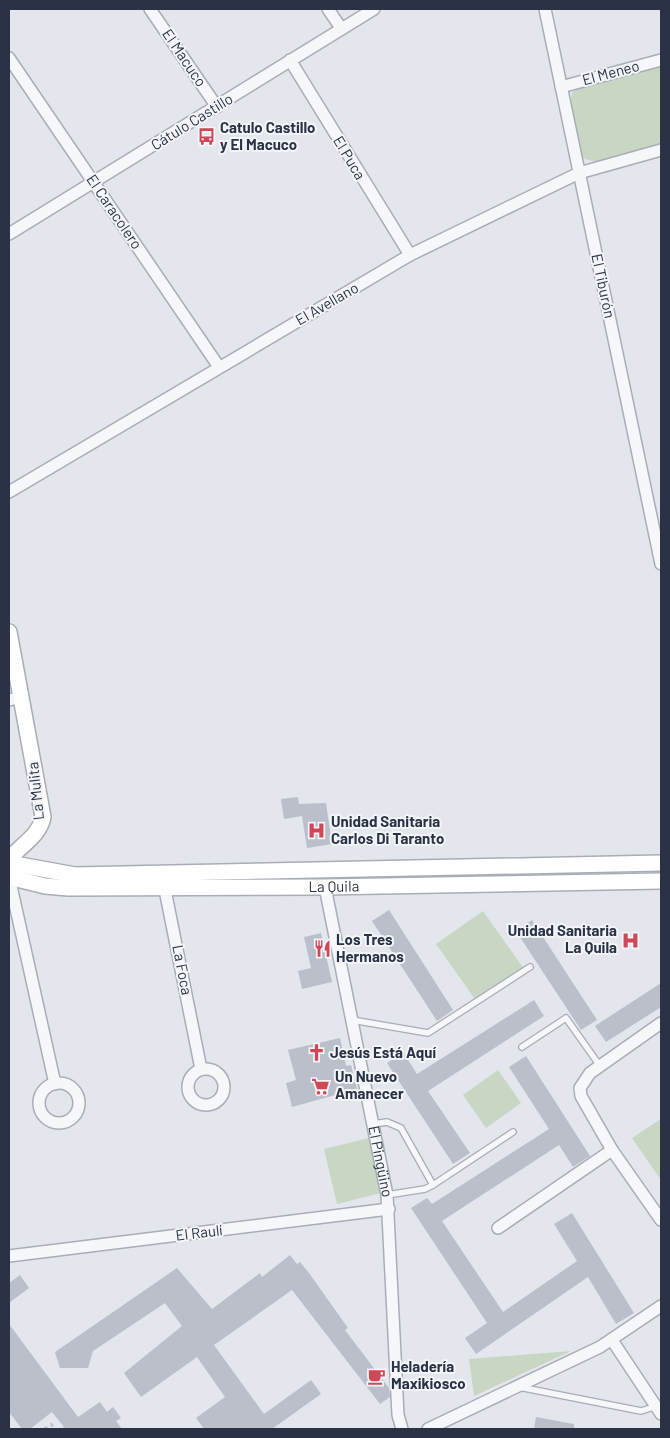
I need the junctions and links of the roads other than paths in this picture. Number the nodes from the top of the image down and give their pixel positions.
1 (150, 9) edge
2 (328, 9) edge
3 (374, 9) edge
4 (545, 9) edge
5 (341, 28) junction
6 (9, 58) edge
7 (290, 60) junction
8 (661, 60) edge
9 (561, 86) junction
10 (217, 107) junction
11 (661, 150) edge
12 (579, 173) junction
13 (94, 182) junction
14 (9, 234) edge
15 (410, 255) junction
16 (219, 367) junction
17 (9, 492) edge
18 (659, 543) edge
19 (661, 564) edge
20 (9, 632) edge
21 (15, 699) edge
22 (661, 863) edge
23 (320, 868) junction
24 (9, 870) edge
25 (161, 872) junction
26 (661, 881) edge
27 (325, 887) junction
28 (165, 888) junction
29 (530, 967) dead end
30 (352, 1020) junction
31 (661, 1023) edge
32 (522, 1047) dead end
33 (600, 1066) junction
34 (201, 1069) dead end
35 (55, 1084) dead end
36 (372, 1124) junction
37 (513, 1132) dead end
38 (612, 1150) junction
39 (433, 1185) junction
40 (387, 1195) junction
41 (389, 1209) junction
42 (661, 1220) edge
43 (498, 1228) dead end
44 (9, 1256) edge
45 (661, 1306) edge
46 (612, 1340) junction
47 (517, 1387) junction
48 (659, 1410) edge
49 (402, 1429) edge
50 (428, 1429) edge

1 - 10 street, El Macuco
2 - 5 street
3 - 5 street, Cátulo Castillo
4 - 9 street, El Tiburón
5 - 7 street, Cátulo Castillo
6 - 13 street, El Caracolero
7 - 10 street, Cátulo Castillo
7 - 15 street, El Puca
8 - 9 street, El Meneo
9 - 12 street, El Tiburón
10 - 13 street, Cátulo Castillo
11 - 12 street, El Avellano
12 - 15 street, El Avellano
12 - 18 street, El Tiburón
13 - 14 street, Cátulo Castillo
13 - 16 street, El Caracolero
15 - 16 street, El Avellano
16 - 17 street, El Avellano
18 - 19 street, El Tiburón
20 - 21 main road, La Mulita
21 - 24 main road, La Mulita
22 - 23 main road, La Quila
23 - 25 main road, La Quila
23 - 27 main road, El Pingüino
24 - 25 main road, La Quila
24 - 28 main road, La Quila
24 - 35 street
25 - 28 street, La Foca
26 - 27 main road, La Quila
27 - 28 main road, La Quila
27 - 30 street, El Pingüino
28 - 34 street, La Foca
29 - 30 lane
30 - 36 street, El Pingüino
31 - 33 street
32 - 33 lane
33 - 38 street
36 - 39 lane
36 - 40 street, El Pingüino
37 - 39 lane
38 - 42 street
38 - 43 street
39 - 40 lane
40 - 41 street, El Pingüino
41 - 44 street, El Raulí
41 - 49 street, El Pingüino
45 - 46 street
46 - 47 street
46 - 48 street
47 - 48 lane
47 - 50 street

